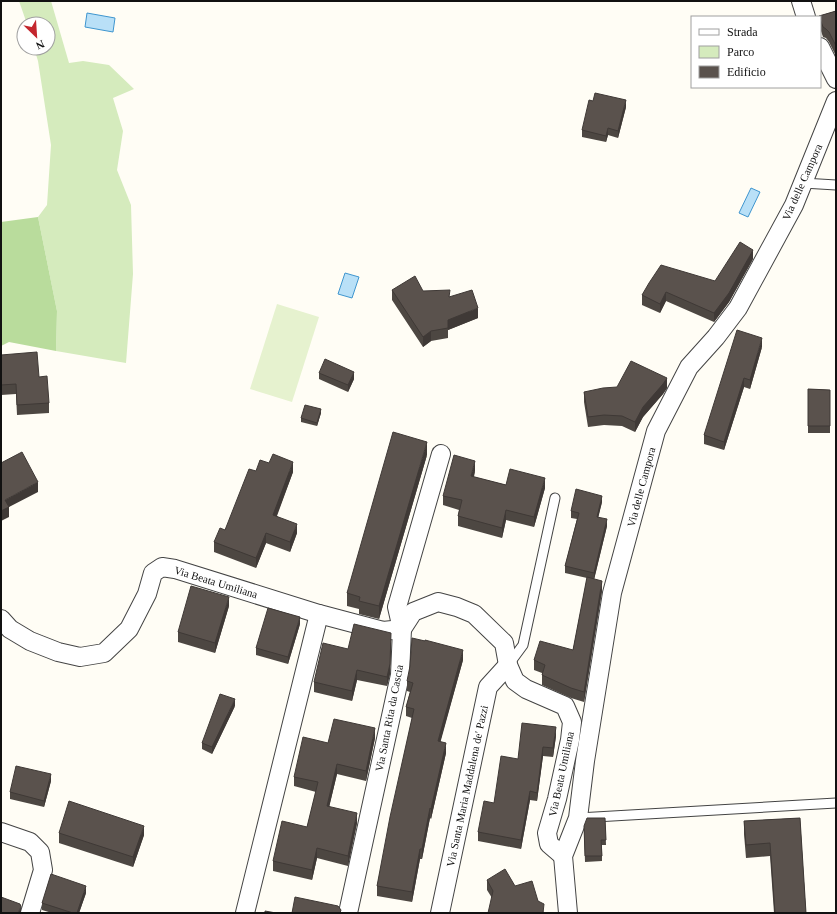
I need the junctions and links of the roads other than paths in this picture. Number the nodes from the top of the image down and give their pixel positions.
1 (801, 1) edge
2 (806, 16) edge
3 (821, 49) edge
4 (836, 79) edge
5 (836, 100) edge
6 (802, 183) junction
7 (836, 185) edge
8 (441, 454) dead end
9 (555, 498) dead end
10 (319, 614) junction
11 (1, 619) edge
12 (402, 629) junction
13 (508, 665) junction
14 (836, 803) edge
15 (578, 818) junction
16 (1, 832) edge
17 (562, 856) junction
18 (30, 913) edge
19 (245, 913) edge
20 (348, 913) edge
21 (440, 913) edge
22 (568, 913) edge

1 - 2 street
3 - 4 street
5 - 6 street, Via delle Campora
6 - 7 lane
6 - 15 street, Via delle Campora
8 - 12 street, Via Santa Rita da Cascia
9 - 13 lane
10 - 11 street, Via Beata Umiliana
10 - 12 street, Via Beata Umiliana
10 - 19 street
12 - 13 street, Via Beata Umiliana
12 - 20 street, Via Santa Rita da Cascia
13 - 17 street, Via Beata Umiliana
13 - 21 street, Via Santa Maria Maddalena de' Pazzi
14 - 15 lane
15 - 17 street, Via delle Campora
16 - 18 street
17 - 22 street, Via delle Campora

